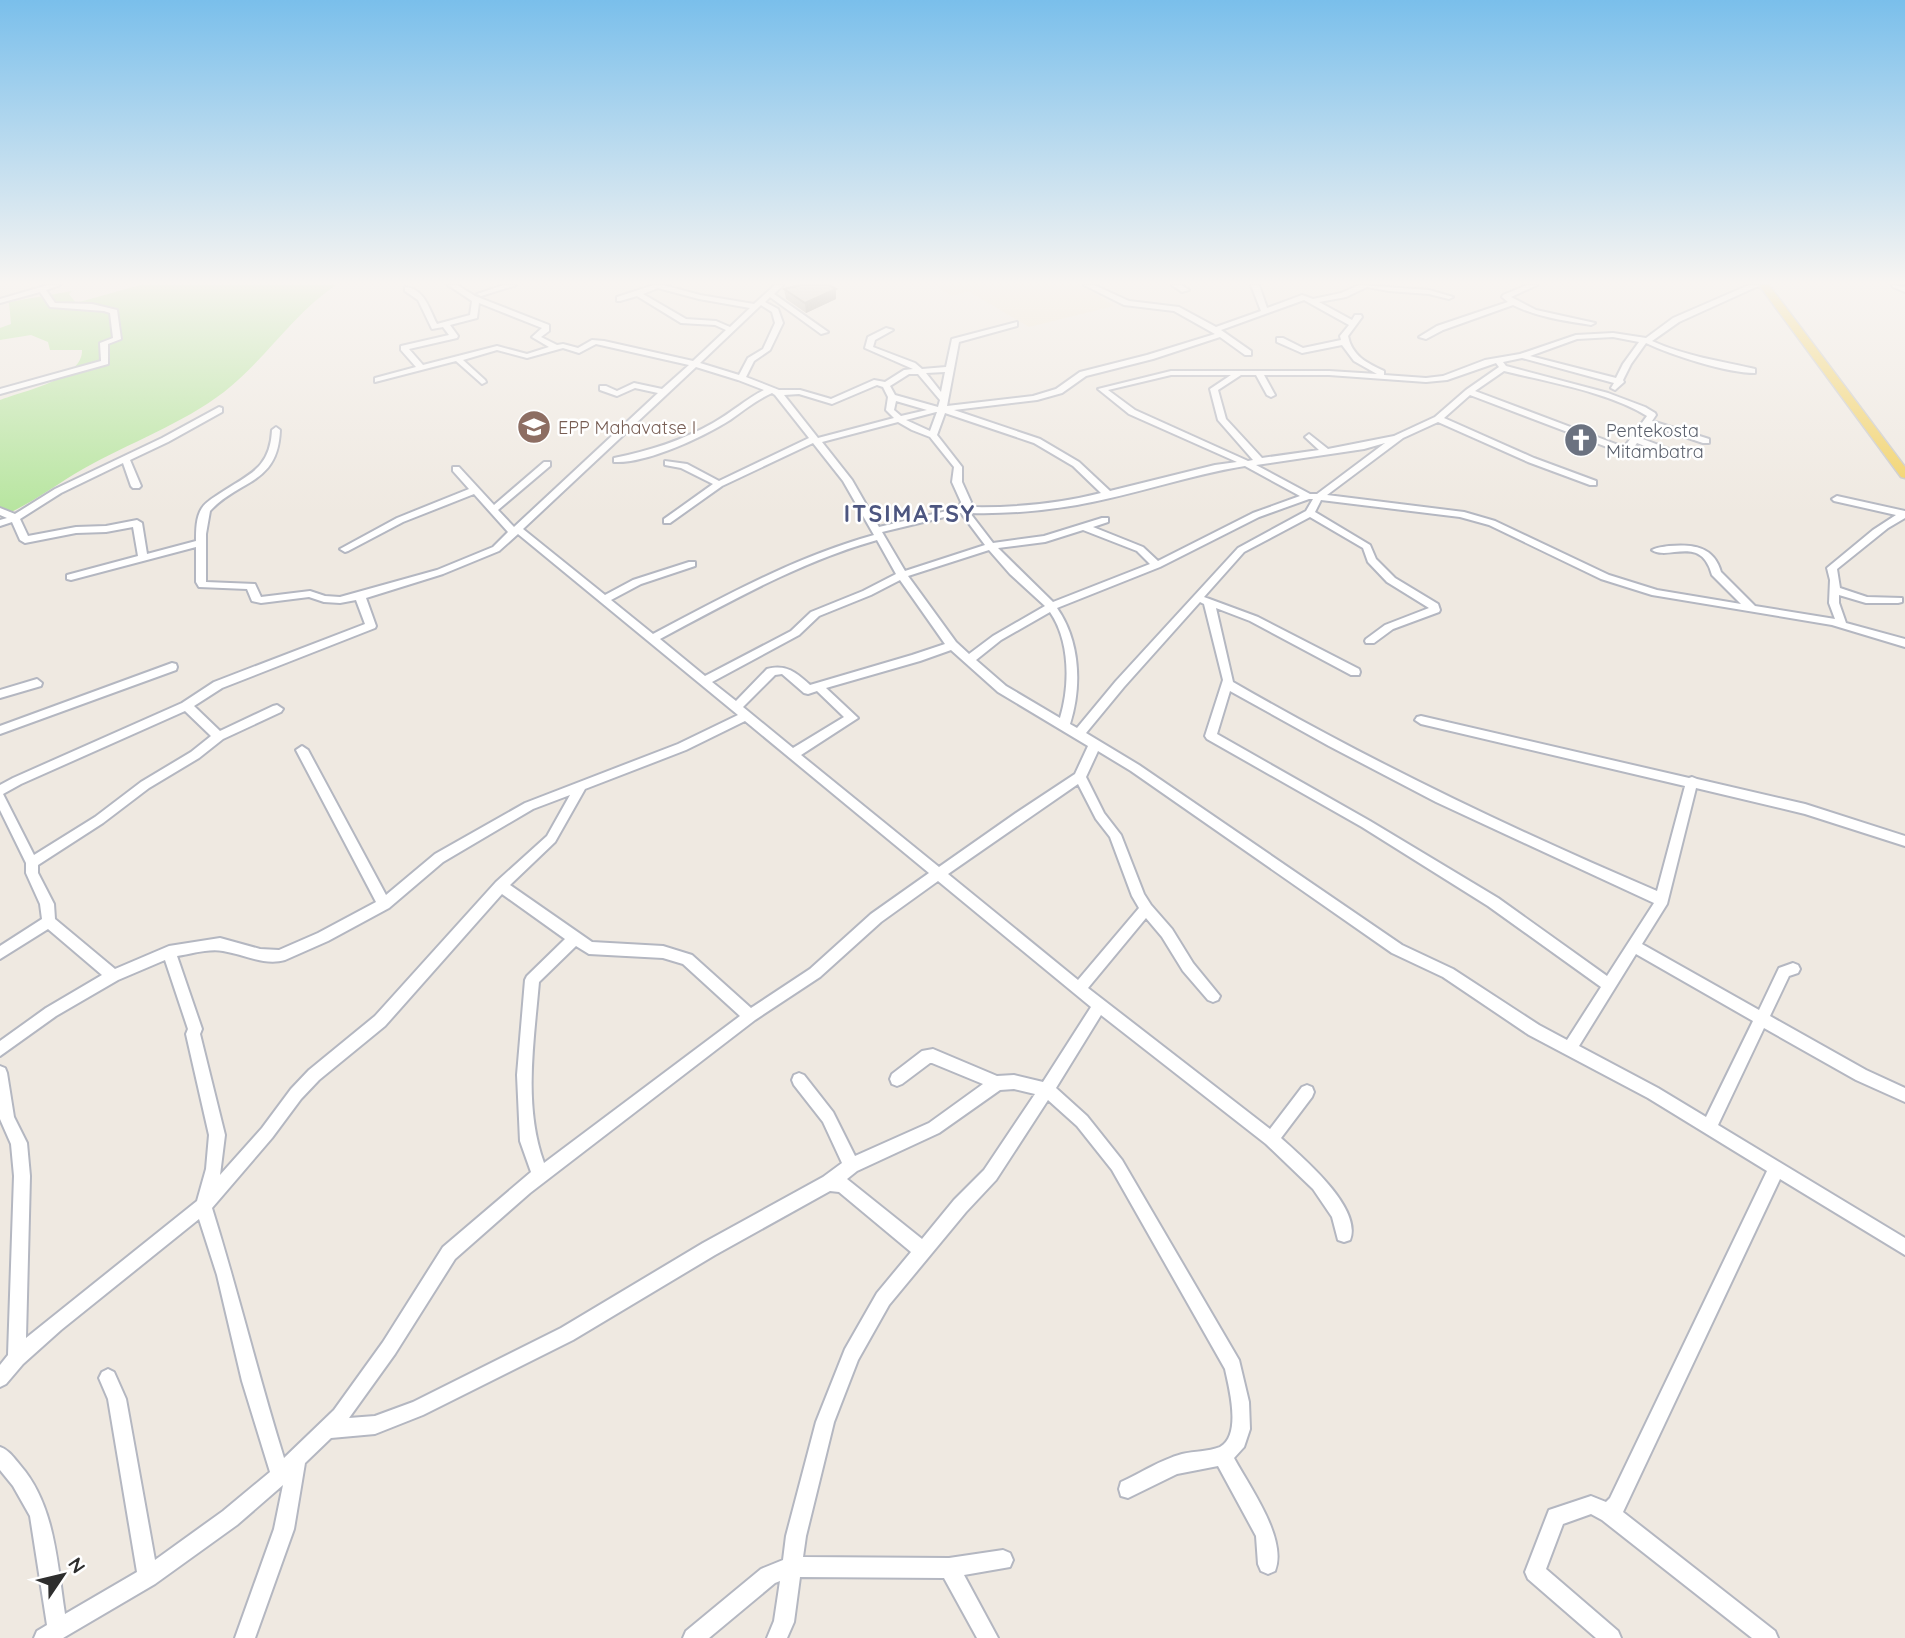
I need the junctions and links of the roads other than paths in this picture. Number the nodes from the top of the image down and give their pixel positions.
1 (105, 361) edge
2 (415, 361) edge
3 (445, 361) edge
4 (461, 361) edge
5 (683, 361) edge
6 (697, 361) edge
7 (750, 361) edge
8 (899, 361) edge
9 (950, 361) edge
10 (1133, 361) edge
11 (1359, 361) edge
12 (1509, 361) edge
13 (1543, 361) edge
14 (1629, 361) edge
15 (1706, 361) edge
16 (1821, 361) edge
17 (694, 364) junction
18 (1501, 365) junction
19 (421, 368) junction
20 (949, 369) junction
21 (920, 371) junction
22 (1752, 371) dead end
23 (1243, 372) junction
24 (1258, 372) junction
25 (1388, 376) junction
26 (741, 378) junction
27 (377, 380) dead end
28 (482, 382) dead end
29 (1620, 382) junction
30 (887, 385) junction
31 (603, 388) dead end
32 (776, 391) junction
33 (0, 392) edge
34 (663, 392) junction
35 (1469, 392) junction
36 (1271, 395) dead end
37 (892, 397) junction
38 (1609, 397) junction
39 (940, 406) junction
40 (219, 410) dead end
41 (1438, 419) junction
42 (899, 421) junction
43 (1647, 422) junction
44 (276, 430) dead end
45 (933, 435) junction
46 (1400, 436) junction
47 (1309, 437) dead end
48 (1634, 439) junction
49 (815, 440) junction
50 (1706, 441) dead end
51 (1325, 452) junction
52 (1669, 453) dead end
53 (597, 455) junction
54 (125, 460) junction
55 (617, 460) junction
56 (1260, 462) junction
57 (668, 463) dead end
58 (1246, 463) junction
59 (547, 464) dead end
60 (626, 467) dead end
61 (456, 468) dead end
62 (1905, 475) edge
63 (1592, 483) dead end
64 (719, 484) junction
65 (136, 486) dead end
66 (475, 490) junction
67 (1107, 494) junction
68 (1313, 497) junction
69 (1837, 499) dead end
70 (493, 510) junction
71 (963, 510) junction
72 (0, 511) edge
73 (1310, 513) junction
74 (1905, 514) edge
75 (15, 518) junction
76 (1105, 520) dead end
77 (667, 521) dead end
78 (0, 523) edge
79 (1083, 527) junction
80 (516, 531) junction
81 (878, 533) junction
82 (202, 542) junction
83 (992, 546) junction
84 (345, 549) dead end
85 (1657, 550) dead end
86 (143, 558) junction
87 (692, 564) dead end
88 (1157, 565) junction
89 (902, 575) junction
90 (71, 577) dead end
91 (1835, 590) junction
92 (360, 596) junction
93 (604, 599) junction
94 (1203, 599) junction
95 (1898, 600) dead end
96 (1050, 607) junction
97 (1751, 608) junction
98 (1842, 625) junction
99 (652, 639) junction
100 (1370, 641) dead end
101 (1905, 643) edge
102 (952, 645) junction
103 (968, 660) junction
104 (172, 667) dead end
105 (1355, 672) dead end
106 (704, 681) junction
107 (37, 683) dead end
108 (1227, 684) junction
109 (818, 686) junction
110 (0, 694) edge
111 (186, 706) junction
112 (277, 709) dead end
113 (741, 712) junction
114 (1421, 720) dead end
115 (1063, 727) junction
116 (1, 734) edge
117 (1079, 734) junction
118 (219, 736) junction
119 (1095, 744) junction
120 (302, 750) dead end
121 (793, 754) junction
122 (1080, 777) junction
123 (1692, 781) junction
124 (581, 786) junction
125 (0, 791) edge
126 (0, 798) edge
127 (1905, 841) edge
128 (32, 863) junction
129 (939, 872) junction
130 (501, 886) junction
131 (1661, 899) junction
132 (384, 904) junction
133 (1146, 909) junction
134 (48, 922) junction
135 (574, 939) junction
136 (1635, 947) junction
137 (169, 952) junction
138 (0, 953) edge
139 (1793, 969) dead end
140 (113, 976) junction
141 (1610, 986) junction
142 (1079, 989) junction
143 (1213, 996) dead end
144 (1098, 1005) junction
145 (750, 1016) junction
146 (1761, 1017) junction
147 (1570, 1048) junction
148 (0, 1049) edge
149 (0, 1073) edge
150 (897, 1079) dead end
151 (799, 1080) dead end
152 (997, 1083) junction
153 (1047, 1090) junction
154 (1307, 1092) dead end
155 (1905, 1095) edge
156 (1710, 1126) junction
157 (1271, 1139) junction
158 (851, 1166) junction
159 (1777, 1168) junction
160 (540, 1174) junction
161 (829, 1183) junction
162 (203, 1206) junction
163 (1344, 1234) dead end
164 (1905, 1247) edge
165 (922, 1250) junction
166 (17, 1357) junction
167 (0, 1378) edge
168 (108, 1378) dead end
169 (327, 1429) junction
170 (0, 1456) edge
171 (1223, 1456) junction
172 (297, 1458) junction
173 (280, 1475) junction
174 (1128, 1489) dead end
175 (1609, 1513) junction
176 (1003, 1560) dead end
177 (1268, 1564) dead end
178 (791, 1567) junction
179 (949, 1568) junction
180 (148, 1577) junction
181 (51, 1634) edge
182 (246, 1638) edge
183 (693, 1638) edge
184 (777, 1638) edge
185 (988, 1638) edge
186 (1611, 1638) edge
187 (1768, 1638) edge

1 - 33 street
2 - 19 street
3 - 19 street
4 - 28 street
5 - 17 street
6 - 17 street
7 - 26 street
8 - 21 street
9 - 20 street
10 - 39 street
11 - 25 street
12 - 18 street
13 - 29 street
14 - 29 street
15 - 22 street
16 - 62 main road
17 - 26 street
17 - 34 street
18 - 25 street
18 - 35 street
18 - 38 street
19 - 27 street
20 - 21 street
20 - 39 street
21 - 30 street
21 - 39 street
23 - 24 street
23 - 56 street
23 - 58 street
24 - 25 street
24 - 36 street
26 - 32 street
29 - 38 street
30 - 32 street
30 - 37 street
31 - 34 street
32 - 49 street
32 - 55 street
34 - 53 street
35 - 41 street
35 - 48 street
37 - 39 street
37 - 42 street
38 - 43 street
39 - 42 street
39 - 45 street
39 - 67 street
40 - 54 street
41 - 46 street
41 - 63 street
42 - 45 street
42 - 49 street
43 - 48 street
43 - 50 street
44 - 82 street
45 - 71 street
46 - 51 street
46 - 68 street
47 - 51 street
48 - 52 street
49 - 64 street
49 - 81 street
51 - 56 street
53 - 55 street
53 - 80 street
54 - 65 street
54 - 75 street
55 - 60 street
56 - 58 street
57 - 64 street
58 - 67 street
58 - 68 street
59 - 70 street
61 - 66 street
64 - 77 street
66 - 70 street
66 - 84 street
67 - 71 street
68 - 73 street
68 - 88 street
68 - 97 street
69 - 74 street
70 - 80 street
71 - 81 street
71 - 83 street
72 - 75 street
73 - 94 street
73 - 100 street
74 - 91 street
75 - 78 street
75 - 86 street
76 - 79 street
79 - 83 street
79 - 88 street
80 - 92 street
80 - 93 street
81 - 89 street
81 - 99 street
82 - 86 street
82 - 92 street
83 - 89 street
83 - 96 street
85 - 97 street
86 - 90 street
87 - 93 street
88 - 96 street
89 - 102 street
89 - 106 street
91 - 95 street
91 - 98 street
92 - 111 street
93 - 99 street
94 - 105 street
94 - 108 street
94 - 117 street
96 - 103 street
96 - 115 street
97 - 98 street
98 - 101 street
99 - 106 street
102 - 103 street
102 - 109 street
103 - 115 street
104 - 116 street
106 - 113 street
107 - 110 street
108 - 131 street
108 - 141 street
109 - 113 street
109 - 121 street
111 - 118 street
111 - 125 street
112 - 118 street
113 - 121 street
113 - 124 street
114 - 123 street
115 - 117 street
117 - 119 street
118 - 128 street
119 - 122 street
119 - 147 street
120 - 132 street
121 - 129 street
122 - 129 street
122 - 133 street
123 - 127 street
123 - 131 street
124 - 130 street
124 - 132 street
126 - 128 street
128 - 134 street
129 - 142 street
129 - 145 street
130 - 135 street
130 - 162 street
131 - 136 street
132 - 137 street
133 - 142 street
133 - 143 street
134 - 138 street
134 - 140 street
135 - 145 street
135 - 160 street
136 - 141 street
136 - 146 street
137 - 140 street
137 - 162 street
139 - 146 street
140 - 148 street
141 - 147 street
142 - 144 street
144 - 153 street
144 - 157 street
145 - 160 street
146 - 155 street
146 - 156 street
147 - 156 street
149 - 166 street
150 - 152 street
151 - 158 street
152 - 153 street
152 - 158 street
153 - 165 street
153 - 171 street
154 - 157 street
156 - 159 street
157 - 163 street
158 - 161 street
159 - 164 street
159 - 175 street
160 - 169 street
161 - 165 street
161 - 169 street
162 - 166 street
162 - 173 street
165 - 178 street
166 - 167 street
168 - 180 street
169 - 172 street
170 - 181 street
171 - 174 street
171 - 177 street
172 - 173 street
172 - 182 street
173 - 180 street
175 - 186 street
175 - 187 street
176 - 179 street
178 - 179 street
178 - 183 street
178 - 184 street
179 - 185 street
180 - 181 street

